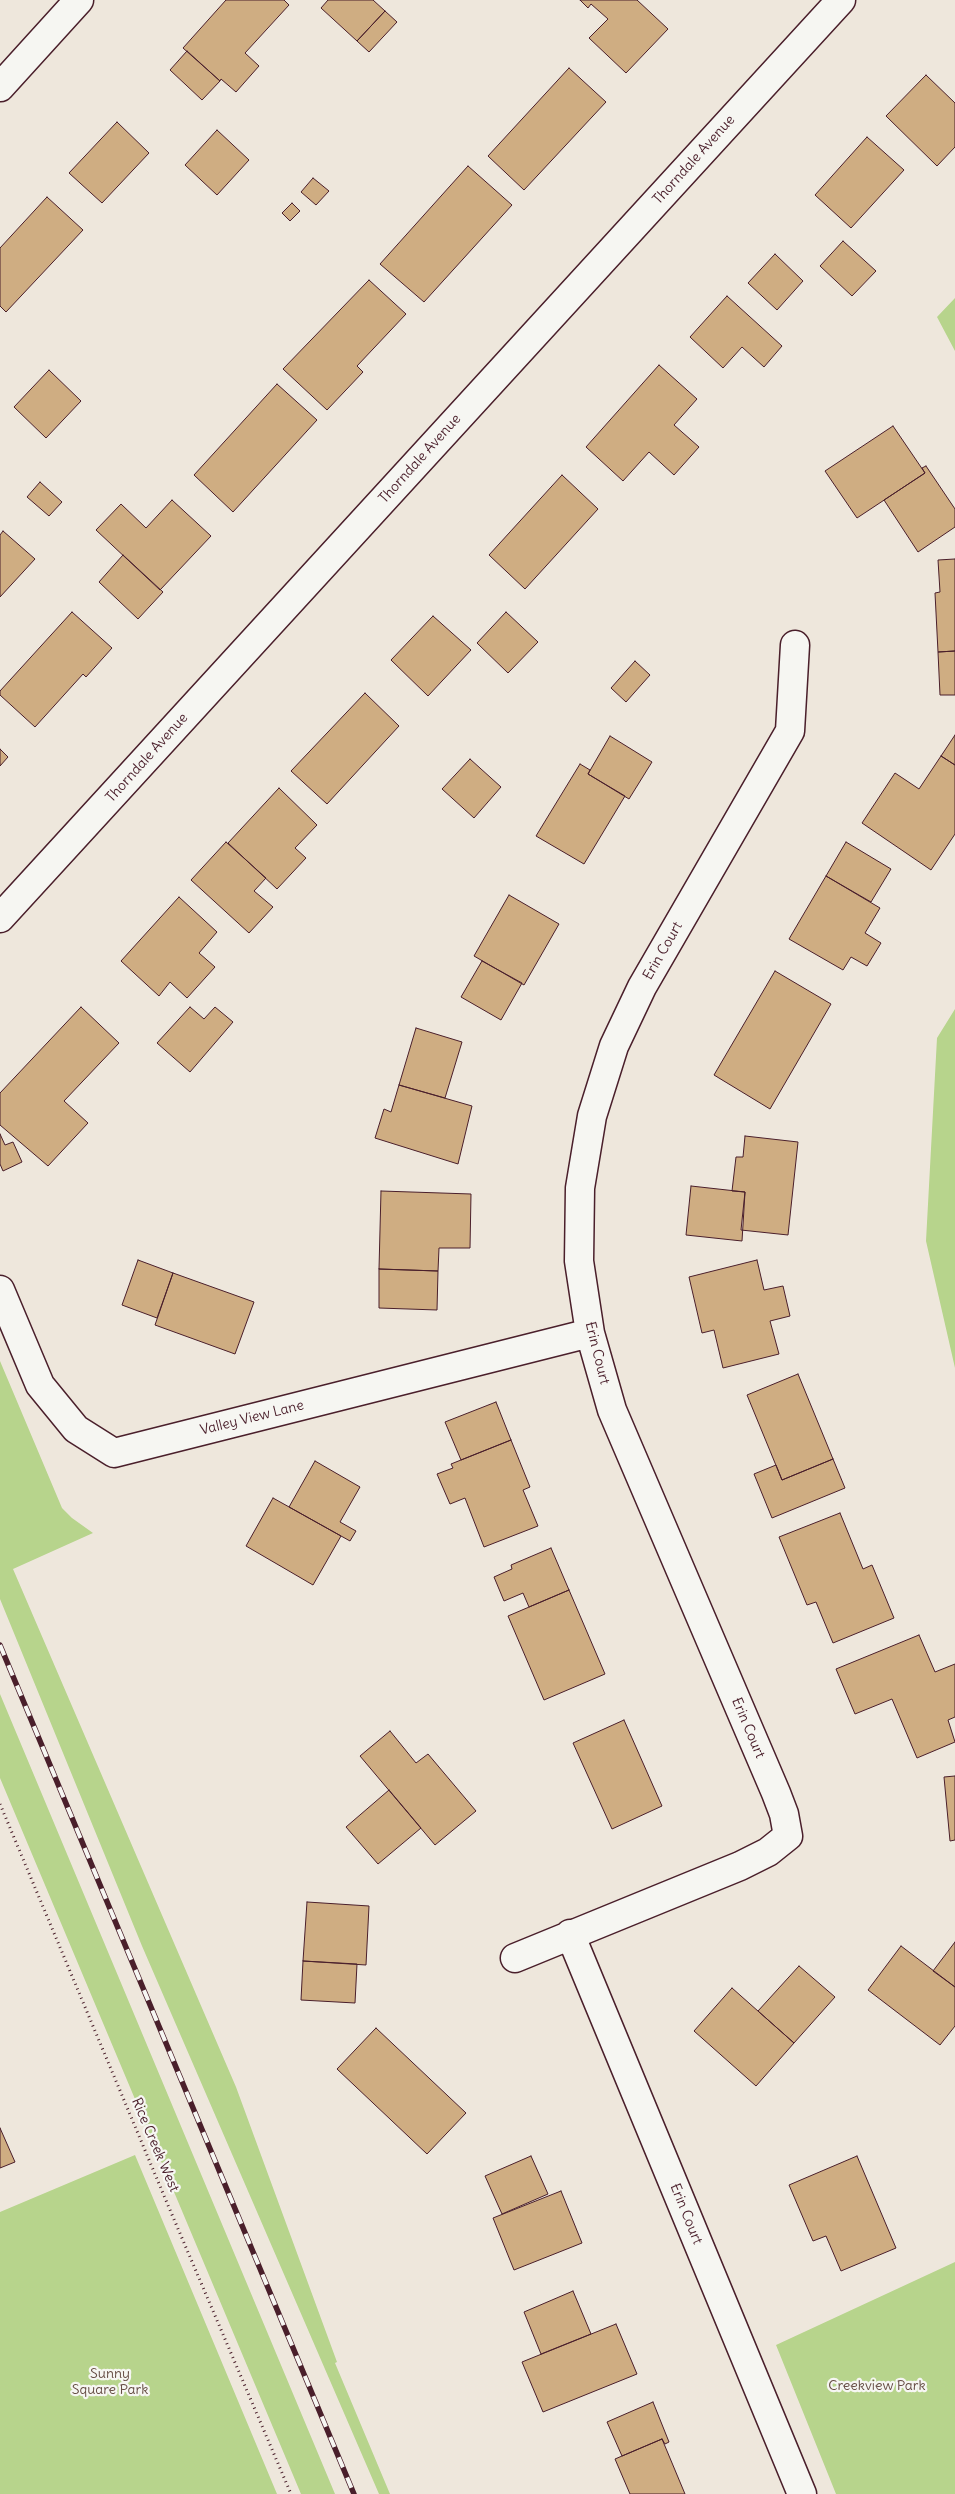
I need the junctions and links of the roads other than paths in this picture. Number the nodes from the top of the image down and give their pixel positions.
1 (79, 0) edge
2 (841, 0) edge
3 (0, 86) edge
4 (795, 645) dead end
5 (0, 918) edge
6 (0, 1290) edge
7 (590, 1333) junction
8 (570, 1934) junction
9 (515, 1958) dead end
10 (802, 2494) edge

1 - 3 street
2 - 5 street, Thorndale Avenue
4 - 7 street, Erin Court
6 - 7 street, Valley View Lane
7 - 8 street, Erin Court
8 - 9 street, Erin Court
8 - 10 street, Erin Court

